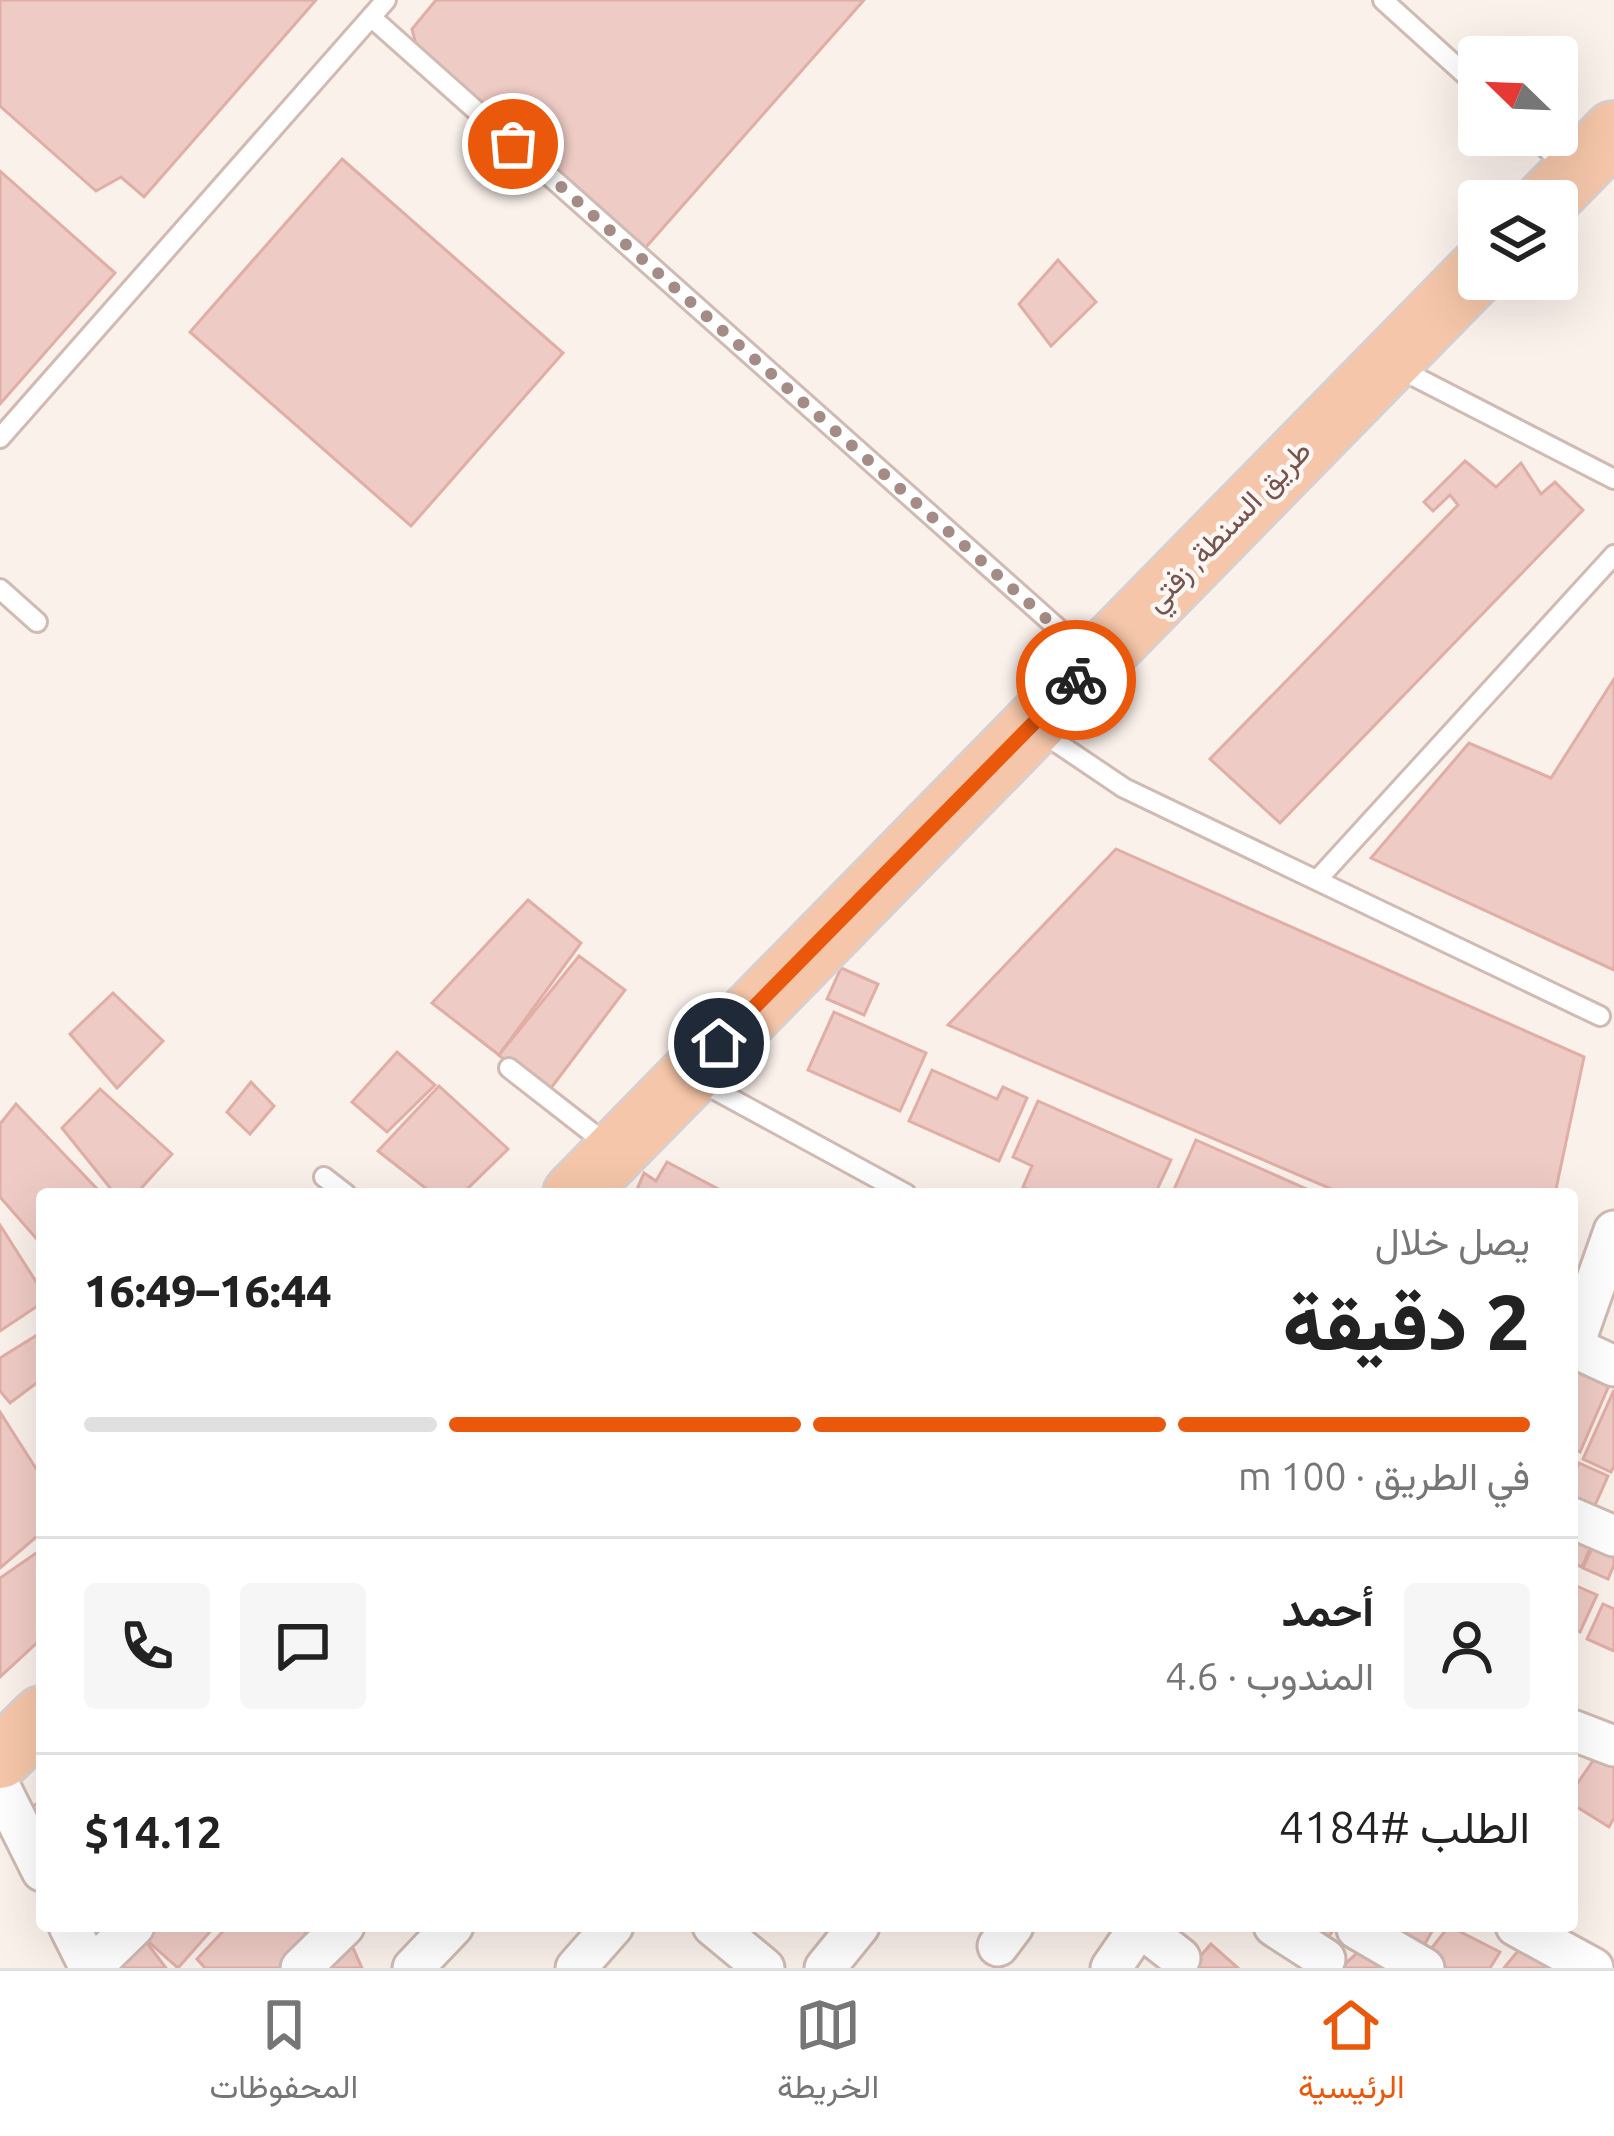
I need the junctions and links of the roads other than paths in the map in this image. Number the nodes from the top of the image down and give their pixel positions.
1 (386, 0) edge
2 (1383, 0) edge
3 (371, 17) junction
4 (1458, 68) edge
5 (1458, 291) edge
6 (1388, 363) junction
7 (0, 437) edge
8 (1614, 478) edge
9 (1614, 555) edge
10 (0, 589) edge
11 (37, 622) dead end
12 (1095, 662) junction
13 (1032, 726) junction
14 (1317, 880) junction
15 (1600, 1016) dead end
16 (509, 1068) dead end
17 (688, 1075) junction
18 (324, 1177) dead end
19 (586, 1182) edge
20 (338, 1188) edge
21 (895, 1188) edge
22 (1614, 1231) edge
23 (1578, 1335) edge
24 (1578, 1351) edge
25 (1614, 1366) edge
26 (1578, 1521) edge
27 (1614, 1536) edge
28 (1578, 1732) edge
29 (1614, 1746) edge
30 (9, 1753) edge
31 (36, 1850) edge
32 (72, 1932) edge
33 (128, 1932) edge
34 (338, 1932) edge
35 (448, 1932) edge
36 (608, 1932) edge
37 (720, 1932) edge
38 (853, 1932) edge
39 (1135, 1932) edge
40 (1147, 1932) edge
41 (1281, 1932) edge
42 (1354, 1932) edge
43 (1365, 1932) edge
44 (1527, 1932) edge
45 (1180, 1958) dead end
46 (1321, 1964) edge
47 (91, 1968) edge
48 (301, 1968) edge
49 (413, 1968) edge
50 (576, 1968) edge
51 (764, 1968) edge
52 (825, 1968) edge
53 (1111, 1968) edge
54 (1424, 1968) edge
55 (1594, 1968) edge

1 - 3 lane
2 - 4 lane
3 - 7 lane
3 - 12 lane
5 - 6 main road, طريق السنطة, زفتي
6 - 8 lane
6 - 12 main road, طريق السنطة, زفتي
9 - 14 lane
10 - 11 lane
12 - 13 main road, طريق السنطة, زفتي
13 - 14 lane
13 - 17 main road, طريق السنطة, زفتي
14 - 15 lane
16 - 19 lane
17 - 19 main road, طريق السنطة, زفتي
17 - 21 lane
18 - 20 lane
22 - 23 street
24 - 25 street
26 - 27 street
28 - 29 street
30 - 31 street
32 - 47 street
33 - 47 street
34 - 48 street
35 - 49 street
36 - 50 street
37 - 51 street
38 - 52 street
39 - 53 street
40 - 45 street
41 - 46 street
42 - 46 street
43 - 54 street
44 - 55 street

